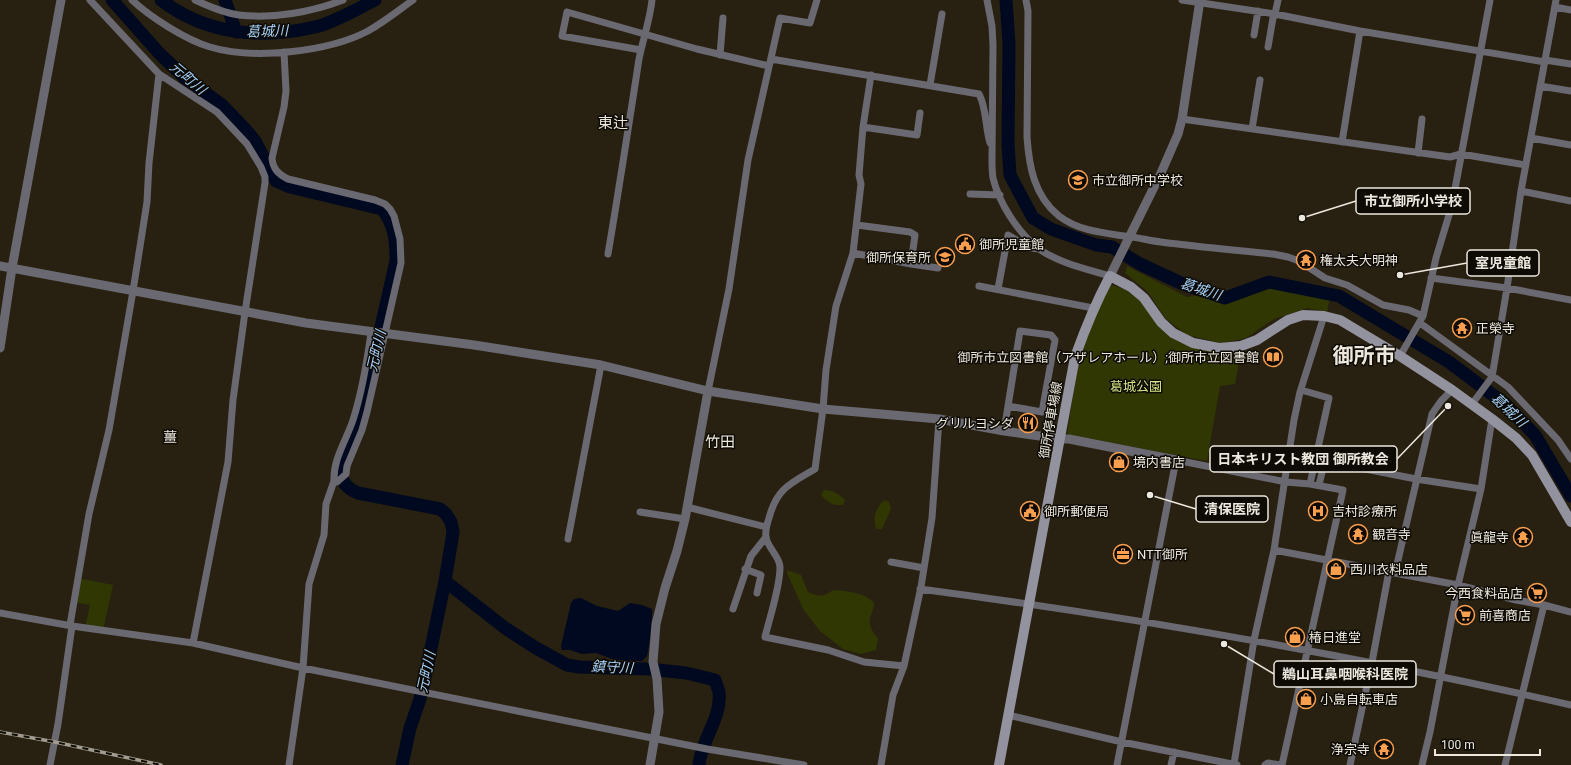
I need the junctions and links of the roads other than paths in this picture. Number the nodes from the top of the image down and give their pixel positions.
1 (61, 0) edge
2 (90, 0) edge
3 (132, 0) edge
4 (195, 0) edge
5 (343, 0) edge
6 (414, 0) edge
7 (652, 0) edge
8 (817, 0) edge
9 (987, 0) edge
10 (1026, 0) edge
11 (1182, 0) edge
12 (1278, 0) edge
13 (1490, 0) edge
14 (1200, 1) edge
15 (1556, 3) edge
16 (1571, 10) edge
17 (1258, 11) junction
18 (942, 14) dead end
19 (1275, 14) junction
20 (723, 18) dead end
21 (1360, 31) junction
22 (645, 34) junction
23 (1254, 36) dead end
24 (1268, 47) dead end
25 (641, 50) junction
26 (284, 52) junction
27 (1480, 52) junction
28 (720, 55) junction
29 (771, 59) junction
30 (1545, 61) junction
31 (1571, 64) edge
32 (769, 66) junction
33 (159, 74) junction
34 (870, 75) junction
35 (1260, 80) dead end
36 (930, 85) junction
37 (1540, 86) junction
38 (1571, 92) edge
39 (920, 113) dead end
40 (1422, 119) dead end
41 (1182, 120) junction
42 (863, 127) junction
43 (1252, 129) junction
44 (1531, 138) junction
45 (1342, 142) junction
46 (1571, 145) edge
47 (991, 147) junction
48 (1418, 153) junction
49 (1461, 154) junction
50 (271, 159) junction
51 (1526, 165) junction
52 (261, 166) junction
53 (1521, 191) junction
54 (970, 194) dead end
55 (1000, 194) junction
56 (1571, 201) edge
57 (857, 225) junction
58 (1129, 240) junction
59 (1039, 249) junction
60 (853, 253) junction
61 (608, 254) dead end
62 (911, 264) junction
63 (0, 266) edge
64 (12, 268) junction
65 (938, 268) dead end
66 (1112, 272) junction
67 (1431, 278) junction
68 (980, 286) dead end
69 (1507, 288) junction
70 (998, 289) junction
71 (133, 291) junction
72 (1571, 300) edge
73 (1093, 308) junction
74 (245, 312) junction
75 (1324, 316) junction
76 (1423, 316) junction
77 (1419, 325) junction
78 (371, 333) junction
79 (384, 334) junction
80 (0, 348) edge
81 (1402, 354) junction
82 (601, 364) junction
83 (1492, 377) junction
84 (1301, 390) junction
85 (1452, 390) junction
86 (708, 391) junction
87 (1473, 402) junction
88 (1008, 406) junction
89 (823, 410) junction
90 (939, 419) junction
91 (1492, 419) junction
92 (1004, 431) junction
93 (1061, 439) junction
94 (1316, 459) junction
95 (1176, 460) junction
96 (1324, 460) junction
97 (1571, 460) edge
98 (1416, 479) junction
99 (335, 481) junction
100 (1286, 482) junction
101 (1310, 484) junction
102 (1319, 485) junction
103 (1481, 489) junction
104 (687, 507) junction
105 (640, 512) dead end
106 (685, 519) junction
107 (1571, 522) edge
108 (766, 527) junction
109 (766, 537) junction
110 (568, 539) dead end
111 (1274, 550) junction
112 (1328, 560) junction
113 (891, 562) dead end
114 (924, 568) junction
115 (745, 569) junction
116 (1392, 572) junction
117 (1458, 585) junction
118 (920, 589) junction
119 (756, 593) dead end
120 (1030, 603) junction
121 (1544, 605) junction
122 (733, 609) dead end
123 (1571, 612) edge
124 (0, 613) edge
125 (1144, 622) junction
126 (71, 625) junction
127 (1254, 640) junction
128 (193, 643) junction
129 (1308, 651) junction
130 (1372, 662) junction
131 (904, 666) junction
132 (303, 668) junction
133 (1441, 677) junction
134 (1522, 694) junction
135 (1571, 704) edge
136 (1008, 715) junction
137 (656, 738) junction
138 (1122, 742) junction
139 (1174, 752) junction
140 (50, 765) edge
141 (290, 765) edge
142 (650, 765) edge
143 (804, 765) edge
144 (881, 765) edge
145 (999, 765) edge
146 (1117, 765) edge
147 (1171, 765) edge
148 (1235, 765) edge
149 (1265, 765) edge
150 (1281, 765) edge
151 (1350, 765) edge
152 (1422, 765) edge
153 (1506, 765) edge

1 - 64 street
2 - 33 street
3 - 26 street
4 - 5 street
6 - 26 street
7 - 22 street
8 - 29 street
9 - 47 street
10 - 58 street
11 - 14 street
12 - 19 street
13 - 27 street
14 - 17 street
14 - 41 street
15 - 16 street
15 - 30 street
17 - 19 street
17 - 23 street
18 - 36 street
19 - 21 street
19 - 24 street
20 - 28 street
21 - 27 street
21 - 45 street
22 - 25 street
22 - 25 street
22 - 28 street
25 - 61 street
26 - 50 street
27 - 30 street
27 - 49 street
28 - 32 street
29 - 32 street
29 - 34 street
30 - 31 street
30 - 37 street
32 - 86 street
33 - 52 street
33 - 71 street
34 - 36 street
34 - 42 street
35 - 43 street
36 - 47 street
37 - 38 street
37 - 44 street
39 - 42 street
40 - 48 street
41 - 43 street
41 - 58 street
42 - 57 street
43 - 45 street
44 - 46 street
44 - 51 street
45 - 48 street
47 - 55 street
48 - 49 street
49 - 51 street
49 - 67 street
50 - 52 street
50 - 79 street
51 - 53 street
52 - 74 street
53 - 56 street
53 - 69 street
54 - 55 street
55 - 59 street
57 - 60 street
57 - 62 street
58 - 66 street
58 - 76 street
59 - 66 street
59 - 70 street
60 - 62 street
60 - 89 street
62 - 65 street
63 - 64 street
64 - 71 street
64 - 80 street
66 - 73 main road, 御所停車場線
66 - 75 main road
67 - 69 street
67 - 76 street
68 - 70 street
69 - 72 street
69 - 83 street
70 - 73 street
71 - 74 street
71 - 126 street
73 - 93 main road, 御所停車場線
74 - 78 street
74 - 128 street
75 - 81 main road
75 - 84 street
76 - 77 street
77 - 81 street
77 - 83 street
78 - 79 street
78 - 99 street
79 - 82 street
79 - 99 street
81 - 85 main road
82 - 86 street
82 - 110 street
83 - 87 street
83 - 97 street
84 - 94 street
84 - 100 street
85 - 87 main road
85 - 98 street
86 - 89 street
86 - 104 street
87 - 91 main road
88 - 88 street
88 - 92 street
89 - 90 street
89 - 108 street
90 - 92 street
90 - 114 street
91 - 103 street
91 - 107 main road
92 - 93 street
93 - 95 street
93 - 120 main road, 御所停車場線
94 - 96 street
94 - 101 street
95 - 100 street
95 - 125 street
96 - 98 street
96 - 102 street
98 - 103 street
98 - 116 street
99 - 132 street
100 - 101 street
100 - 111 street
101 - 102 street
102 - 112 street
103 - 117 street
104 - 106 street
104 - 108 street
105 - 106 street
106 - 137 street
108 - 109 street
109 - 115 street
109 - 131 street
111 - 112 street
111 - 127 street
112 - 116 street
112 - 129 street
113 - 114 street
114 - 118 street
115 - 119 street
115 - 122 street
116 - 117 street
116 - 130 street
117 - 121 street
117 - 133 street
118 - 120 street
118 - 131 street
120 - 125 street
120 - 136 main road, 御所停車場線
121 - 123 street
121 - 134 street
124 - 126 street
125 - 127 street
125 - 138 street
126 - 128 street
126 - 140 street
127 - 129 street
127 - 148 street
128 - 132 street
129 - 130 street
129 - 150 street
130 - 133 street
130 - 151 street
131 - 144 street
132 - 137 street
132 - 141 street
133 - 134 street
133 - 152 street
134 - 135 street
134 - 153 street
136 - 138 street
136 - 145 main road, 御所停車場線
137 - 142 street
137 - 143 street
138 - 139 street
138 - 146 street
139 - 147 street
139 - 148 street
149 - 150 street

